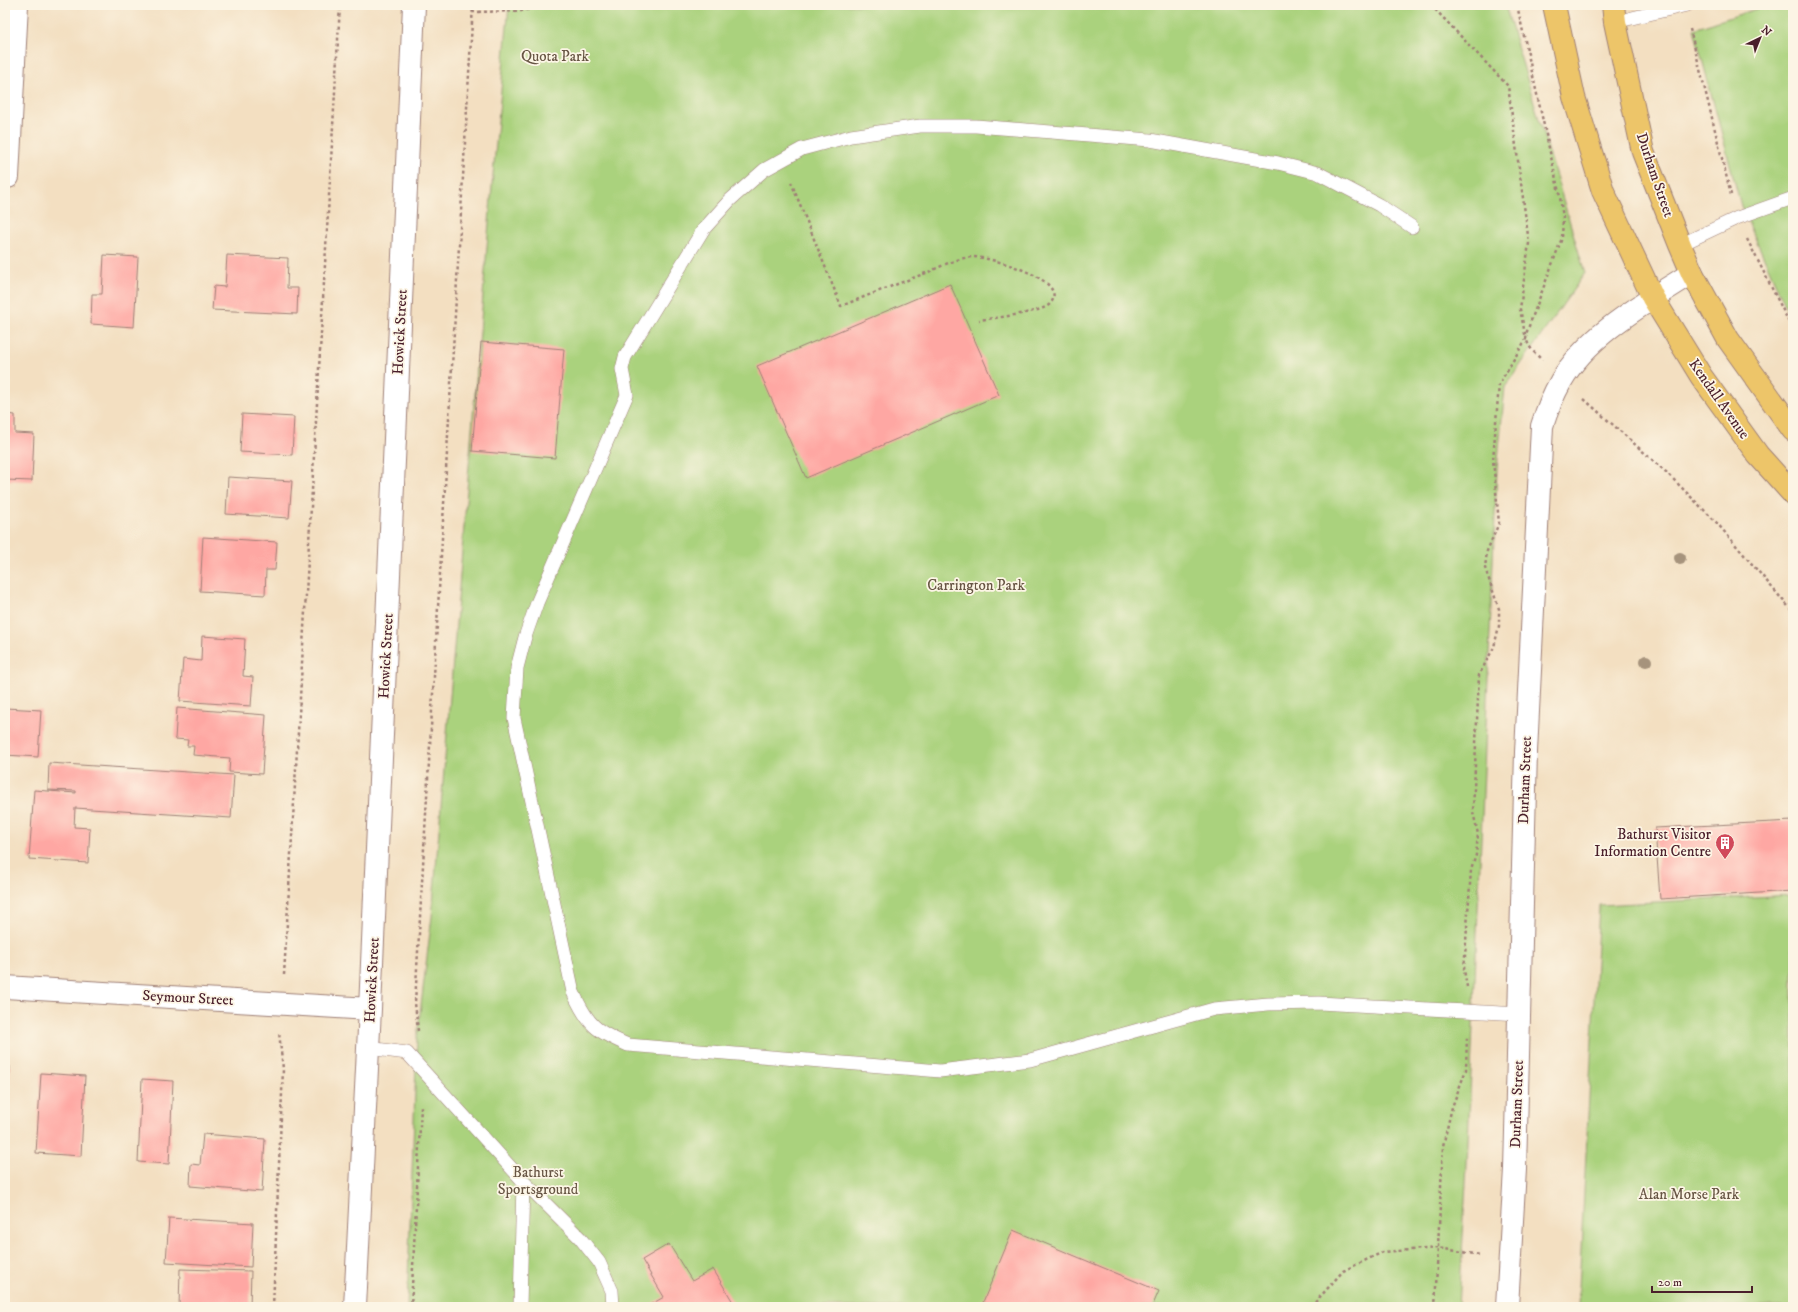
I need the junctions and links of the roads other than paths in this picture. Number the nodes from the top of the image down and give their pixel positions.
1 (17, 5) edge
2 (414, 5) edge
3 (1554, 5) edge
4 (1685, 5) edge
5 (1614, 14) edge
6 (8, 177) dead end
7 (1793, 198) edge
8 (1412, 227) dead end
9 (1680, 246) junction
10 (1692, 273) junction
11 (1653, 298) junction
12 (1793, 430) edge
13 (1793, 494) edge
14 (5, 987) edge
15 (370, 1009) junction
16 (1520, 1014) junction
17 (368, 1048) junction
18 (523, 1181) junction
19 (355, 1307) edge
20 (520, 1307) edge
21 (613, 1307) edge
22 (1507, 1307) edge

1 - 6 street
2 - 15 street, Howick Street
3 - 11 highway
4 - 5 lane
5 - 9 highway, Durham Street
7 - 9 lane
8 - 16 lane
9 - 10 highway, Durham Street
10 - 11 street, Durham Street
10 - 12 highway
11 - 13 highway, Kendall Avenue
11 - 16 street, Durham Street
14 - 15 street, Seymour Street
15 - 17 street, Howick Street
16 - 22 street, Durham Street
17 - 18 lane
17 - 19 street, Howick Street
18 - 20 lane
18 - 21 lane

